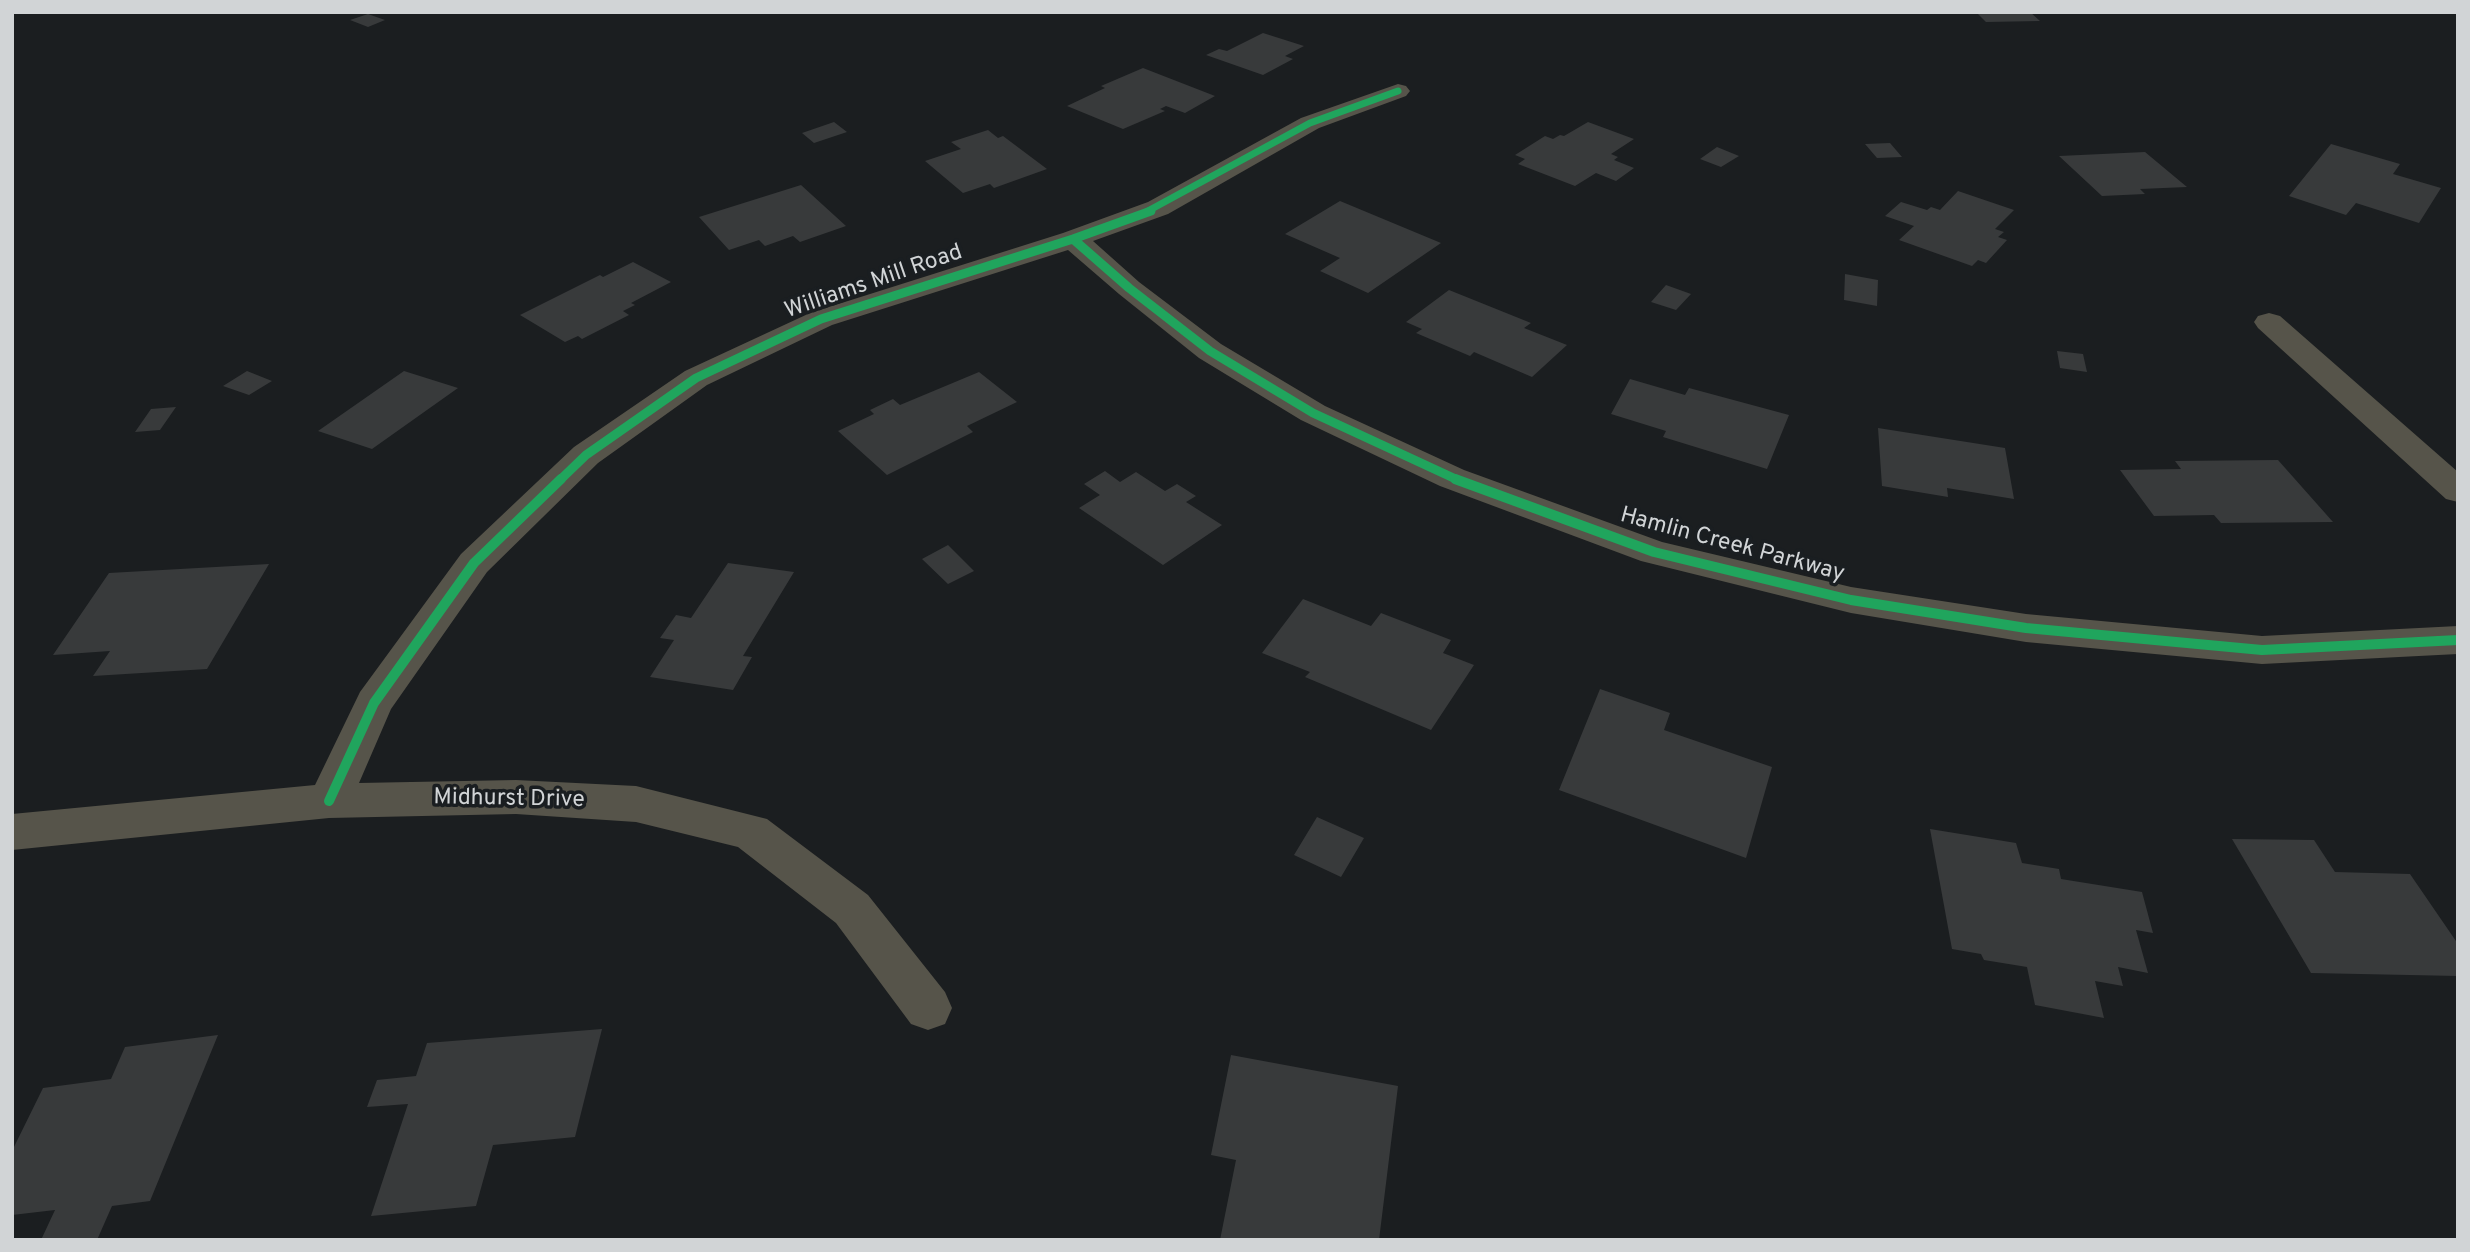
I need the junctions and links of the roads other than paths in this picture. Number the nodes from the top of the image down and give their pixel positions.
1 (1398, 91) dead end
2 (1073, 239) junction
3 (2269, 322) dead end
4 (2458, 491) edge
5 (2458, 640) edge
6 (329, 802) junction
7 (12, 832) edge
8 (928, 1008) dead end

1 - 2 street, Williams Mill Road
2 - 5 street, Hamlin Creek Parkway
2 - 6 street, Williams Mill Road
3 - 4 street
6 - 7 street, Midhurst Drive
6 - 8 street, Midhurst Drive

